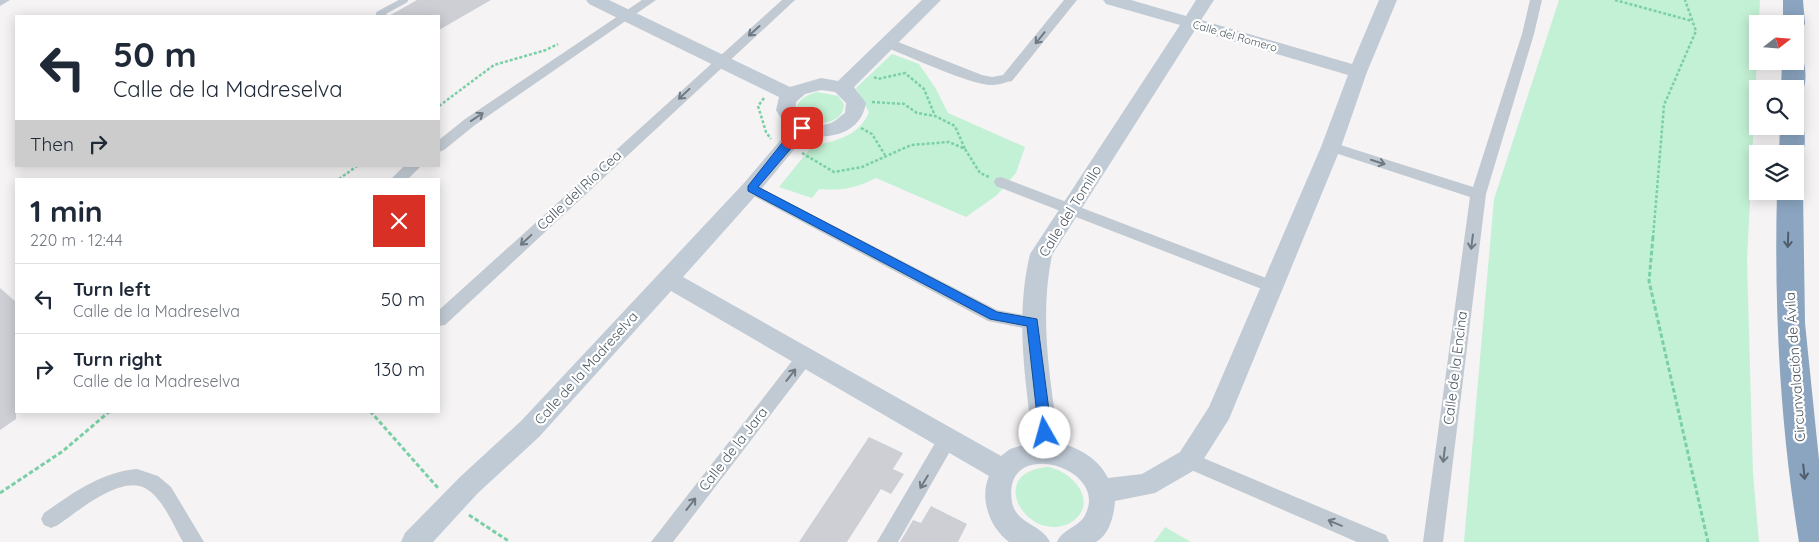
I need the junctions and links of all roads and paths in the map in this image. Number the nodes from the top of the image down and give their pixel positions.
1 (4, 0) edge
2 (405, 0) edge
3 (595, 0) edge
4 (650, 0) edge
5 (789, 0) edge
6 (932, 0) edge
7 (1071, 0) edge
8 (1112, 0) edge
9 (1205, 0) edge
10 (1388, 0) edge
11 (1536, 0) edge
12 (1615, 0) edge
13 (1685, 0) edge
14 (1793, 0) edge
15 (0, 2) edge
16 (382, 15) edge
17 (1794, 15) edge
18 (627, 16) junction
19 (1692, 21) junction
20 (1190, 24) junction
21 (561, 42) dead end
22 (888, 43) junction
23 (720, 61) junction
24 (1358, 72) junction
25 (842, 88) junction
26 (791, 95) junction
27 (856, 103) junction
28 (440, 105) edge
29 (848, 121) junction
30 (802, 128) junction
31 (440, 146) edge
32 (1331, 147) junction
33 (965, 149) junction
34 (884, 155) junction
35 (815, 161) dead end
36 (357, 167) edge
37 (413, 167) edge
38 (340, 178) edge
39 (399, 178) edge
40 (1002, 182) joint
41 (752, 188) junction
42 (1478, 194) junction
43 (1790, 200) edge
44 (1070, 210) junction
45 (667, 278) junction
46 (1273, 287) junction
47 (440, 319) edge
48 (1033, 323) junction
49 (805, 357) junction
50 (108, 413) edge
51 (372, 413) edge
52 (948, 439) junction
53 (1047, 451) junction
54 (1189, 460) junction
55 (1004, 471) junction
56 (1101, 491) junction
57 (0, 493) edge
58 (452, 503) junction
59 (51, 519) dead end
60 (194, 542) edge
61 (415, 542) edge
62 (510, 542) edge
63 (661, 542) edge
64 (887, 542) edge
65 (1036, 542) edge
66 (1072, 542) edge
67 (1379, 542) edge
68 (1433, 542) edge
69 (1708, 542) edge
70 (1816, 542) edge

1 - 15 street
2 - 16 lane
3 - 18 street
4 - 18 street
5 -> 23 street, Calle del Río Cea
6 - 22 street
7 -> 22 street
8 - 20 street, Calle del Romero
9 - 20 street, Calle del Tomillo
10 - 24 street
11 - 42 street, Calle de la Encina
12 - 19 path
13 - 19 path
14 - 17 highway
18 - 23 street
31 -> 18 street
19 - 69 path
20 - 24 street, Calle del Romero
20 - 44 street, Calle del Tomillo
21 - 28 path
22 - 25 street
23 - 26 street
23 -> 47 street, Calle del Río Cea
24 - 32 street
25 - 26 street
25 - 27 street
26 - 30 street
27 - 29 street
27 - 33 path
29 - 30 street
29 - 34 path
30 - 41 street, Calle de la Madreselva
32 -> 42 street
32 - 46 street
33 - 34 path
33 - 40 path
34 - 35 path
36 - 38 path
37 - 39 street
40 - 44 street
41 - 45 street, Calle de la Madreselva
41 - 48 street
42 -> 68 street, Calle de la Encina
43 -> 70 highway, Circunvalación de Ávila
44 - 46 street
44 - 48 street, Calle del Tomillo
45 - 49 street
45 - 58 street, Calle de la Madreselva
46 - 54 street
48 - 53 street, Calle del Tomillo
49 - 52 street
63 -> 49 street, Calle de la Jara
50 - 57 path
51 - 58 path
52 - 55 street
52 -> 64 street
53 - 55 street
53 - 56 street
54 - 56 street
67 -> 54 street
55 - 65 street
56 - 66 street
58 - 61 street, Calle de la Madreselva
58 - 62 path
59 - 60 street

